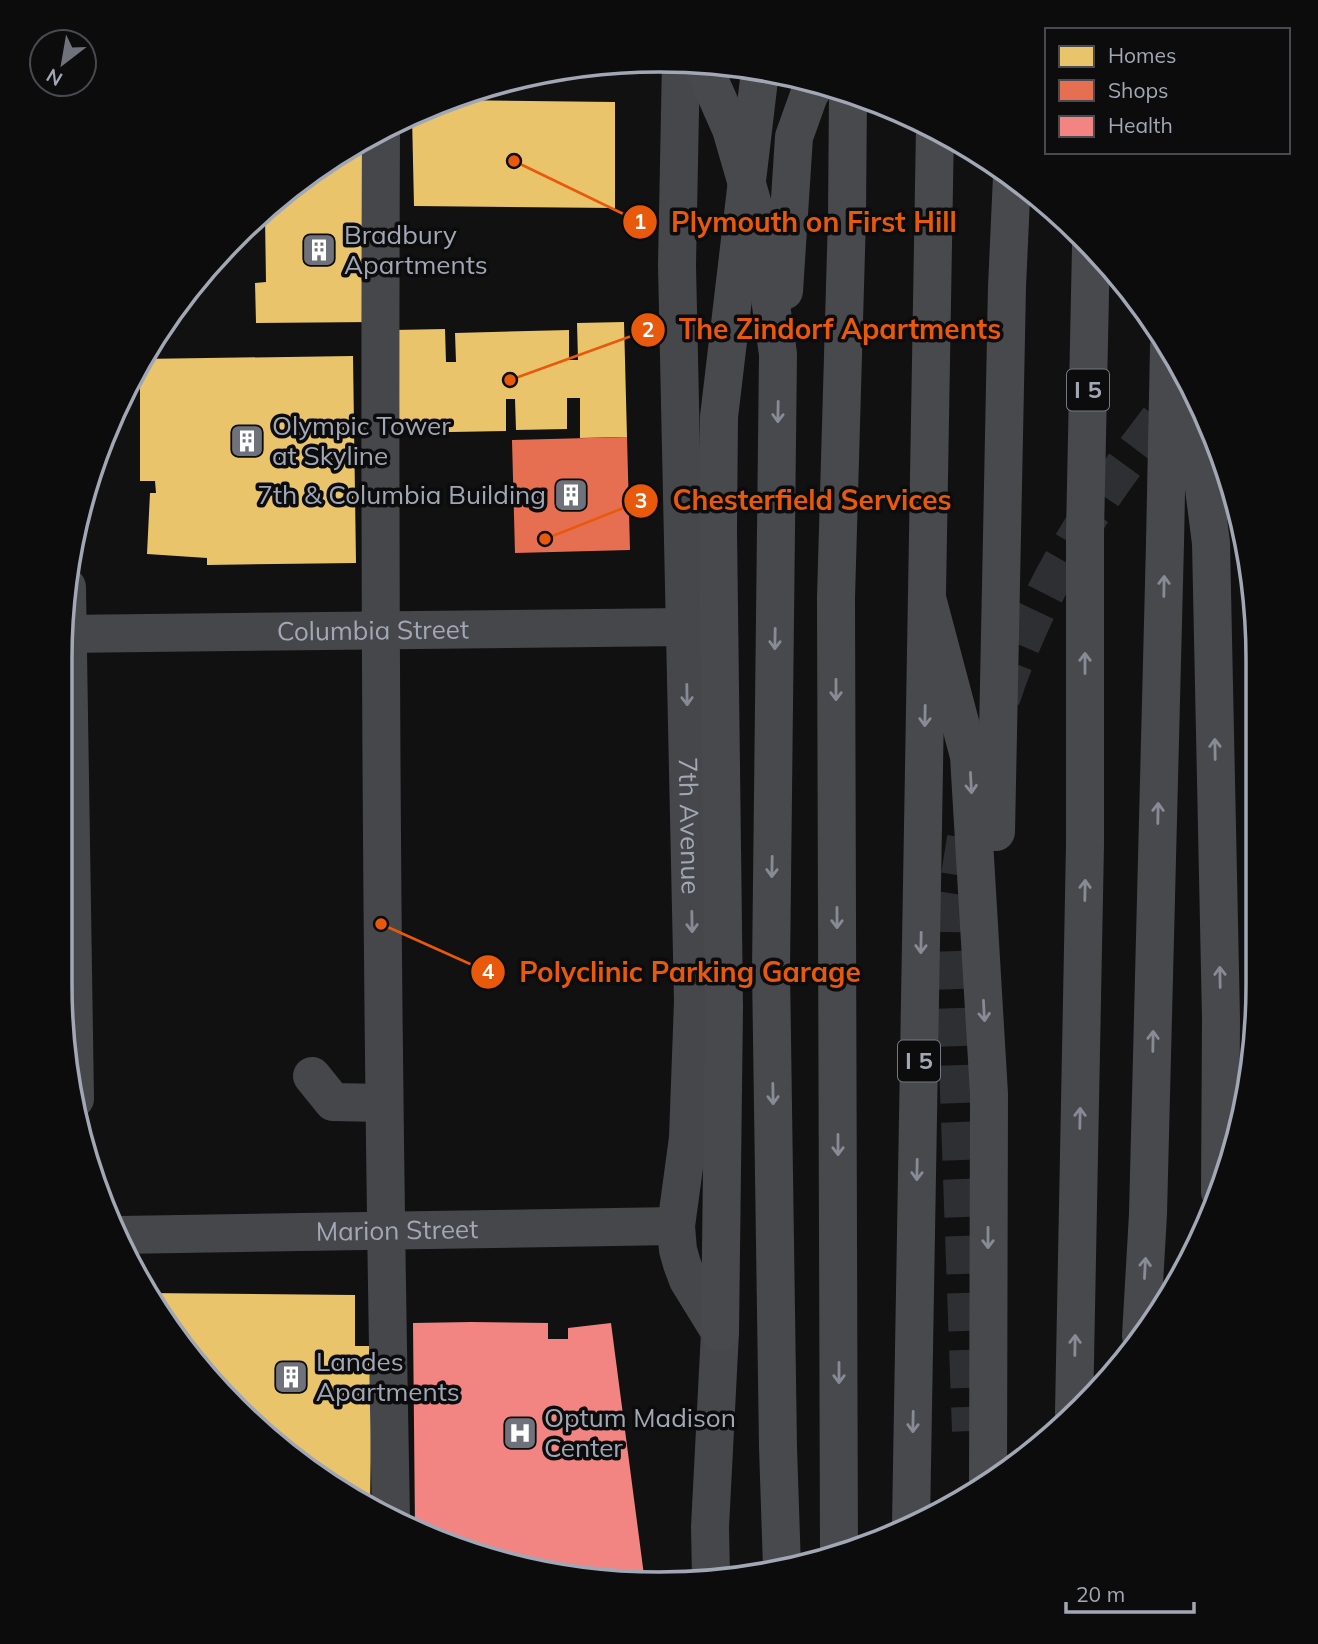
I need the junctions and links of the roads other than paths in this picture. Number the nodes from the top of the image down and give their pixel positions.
1 (681, 73) edge
2 (707, 74) edge
3 (759, 81) edge
4 (811, 92) edge
5 (848, 103) edge
6 (935, 140) edge
7 (381, 142) edge
8 (1011, 190) edge
9 (1091, 261) edge
10 (778, 354) junction
11 (1169, 366) edge
12 (1195, 419) edge
13 (927, 598) junction
14 (686, 627) junction
15 (379, 630) junction
16 (73, 634) edge
17 (995, 895) dead end
18 (72, 960) edge
19 (73, 1028) edge
20 (312, 1076) dead end
21 (383, 1103) junction
22 (1220, 1157) edge
23 (676, 1226) junction
24 (385, 1229) junction
25 (127, 1235) edge
26 (1142, 1318) edge
27 (720, 1332) junction
28 (1074, 1400) edge
29 (988, 1471) edge
30 (391, 1508) edge
31 (911, 1516) edge
32 (839, 1544) edge
33 (782, 1559) edge
34 (711, 1570) edge

1 - 14 street, 7th Avenue
2 - 10 highway
3 - 27 highway, bridge
4 - 10 highway
5 -> 32 highway
6 - 13 highway, I 5
7 - 15 street
8 - 17 highway, bridge
28 -> 9 highway, I 5, bridge
10 -> 33 highway
26 -> 11 highway, bridge
22 -> 12 highway
13 -> 29 highway, bridge
13 -> 31 highway, I 5, bridge
14 - 15 street, Columbia Street
14 -> 23 street, 7th Avenue
15 - 16 street, Columbia Street
15 - 21 street
18 - 19 street
20 - 21 street
21 - 24 street
23 - 24 street, Marion Street
23 - 27 street, 7th Avenue
24 - 25 street, Marion Street
24 - 30 street
27 - 34 street

